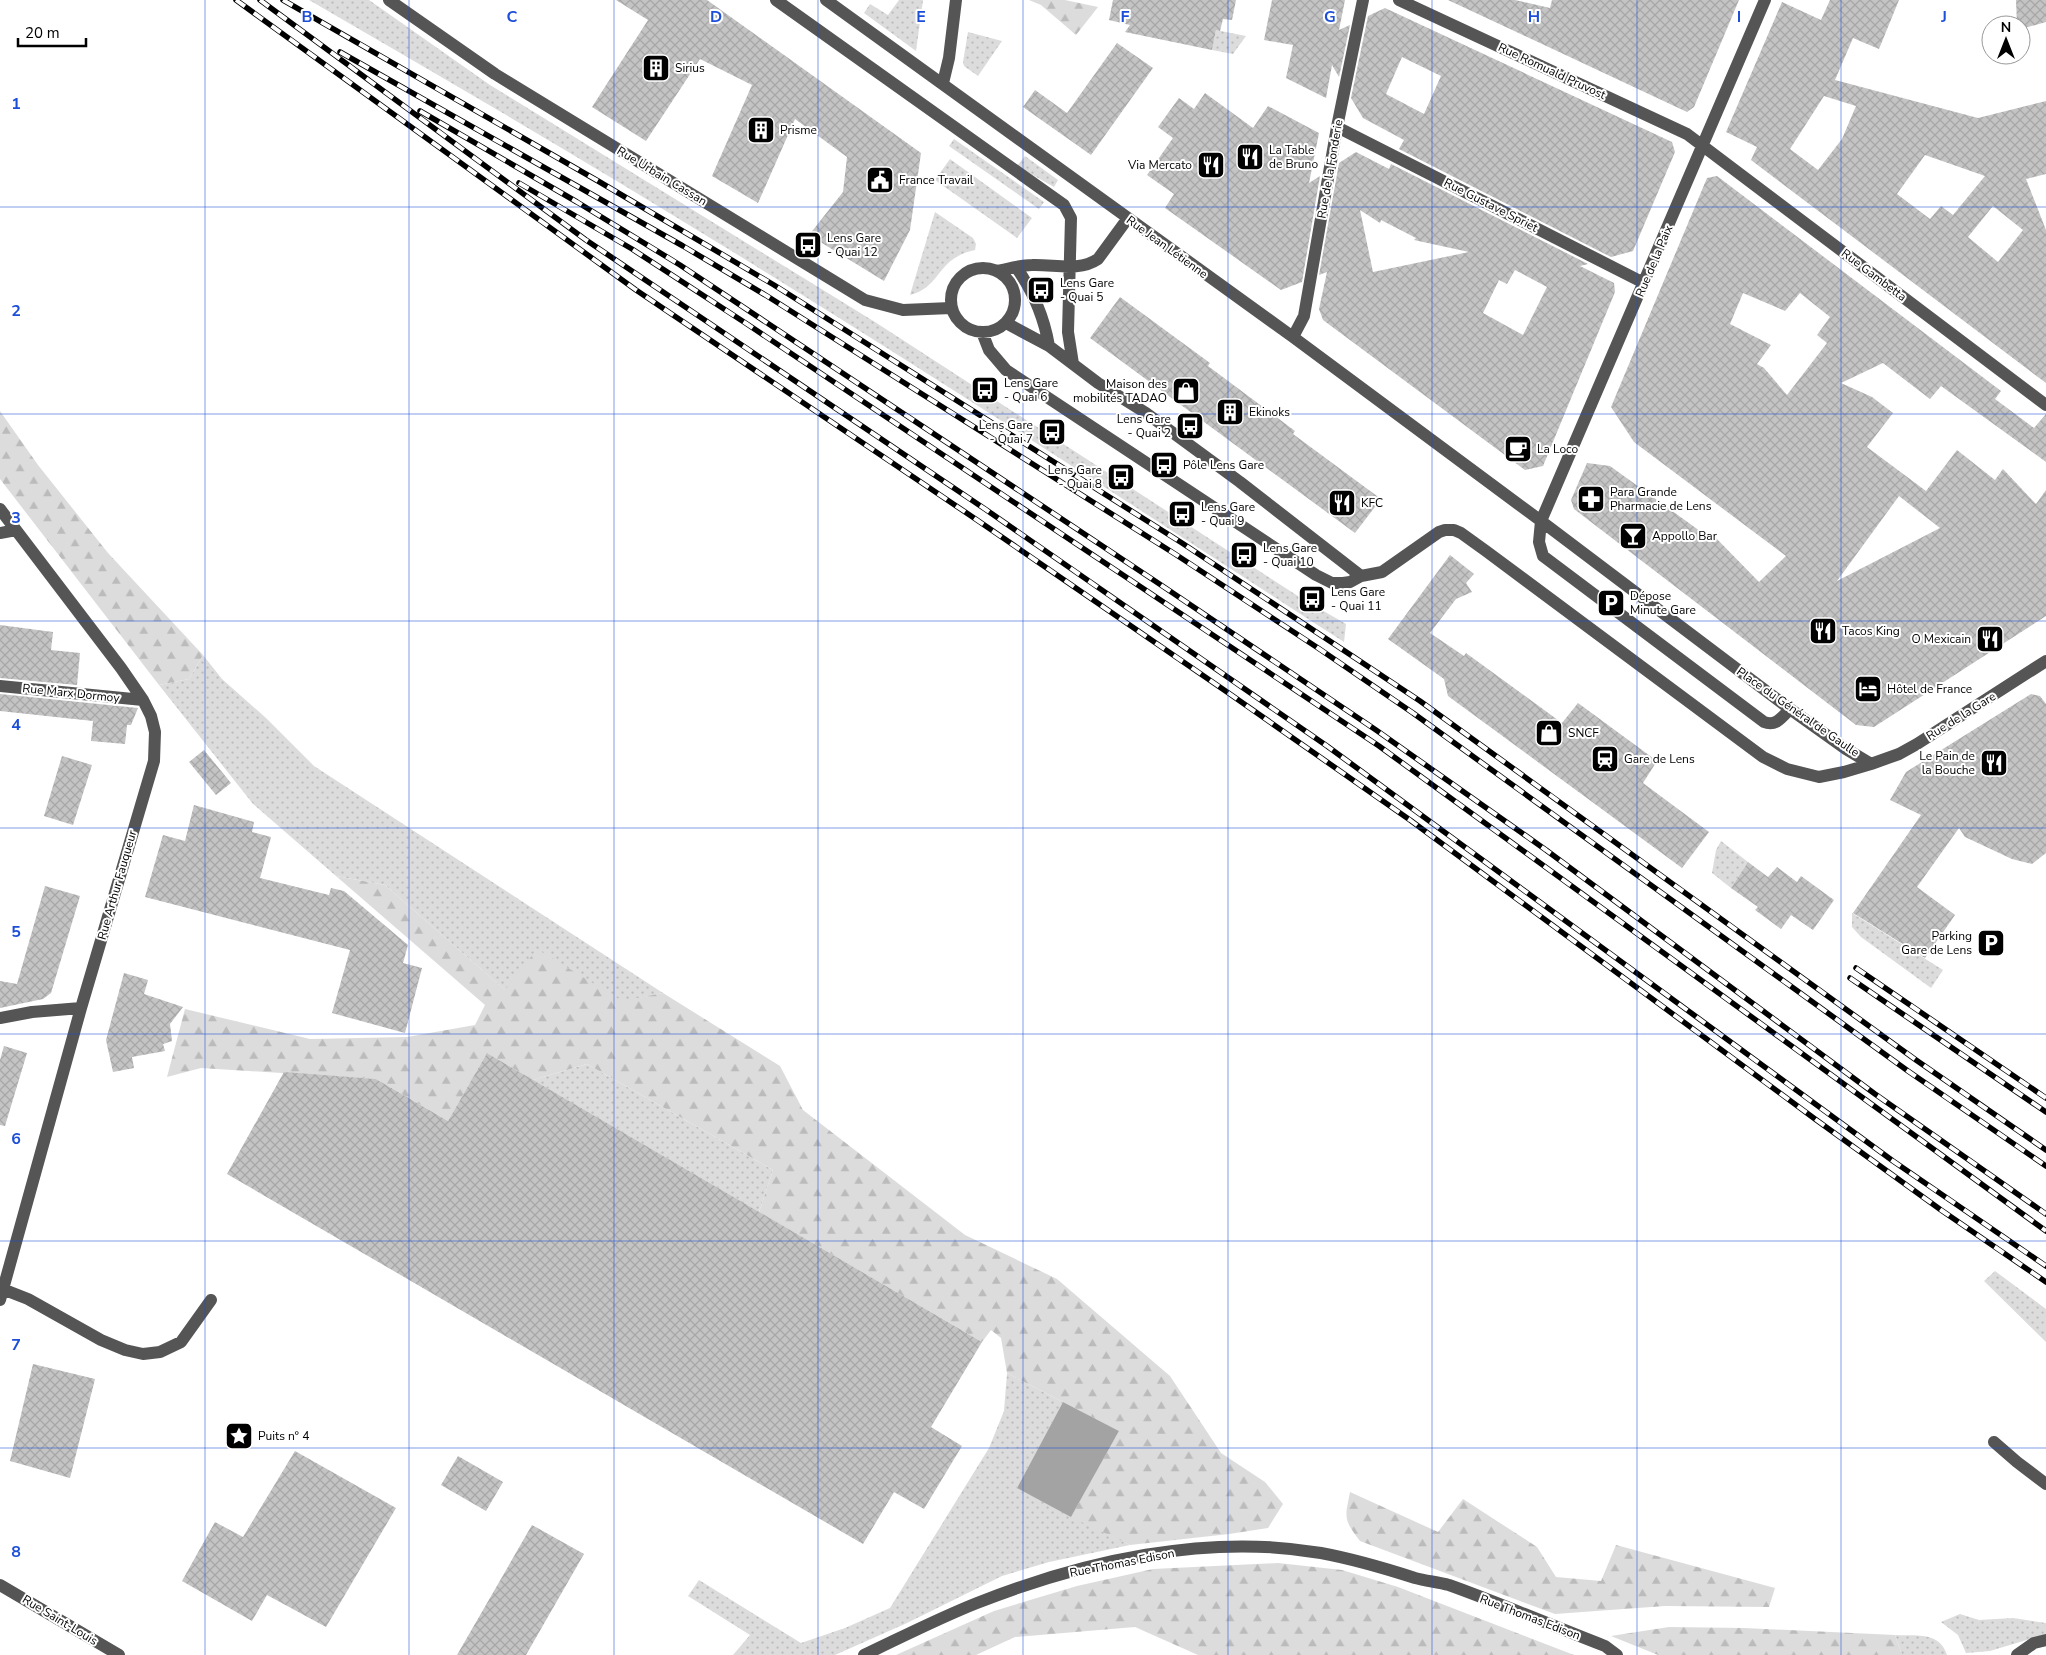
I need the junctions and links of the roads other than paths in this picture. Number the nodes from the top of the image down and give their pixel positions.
1 (389, 0) edge
2 (776, 0) edge
3 (826, 0) edge
4 (956, 0) edge
5 (1363, 0) edge
6 (1399, 0) edge
7 (1765, 0) edge
8 (943, 84) junction
9 (1337, 127) junction
10 (1703, 144) junction
11 (1128, 218) junction
12 (1070, 266) junction
13 (1016, 267) junction
14 (996, 271) junction
15 (1644, 283) junction
16 (952, 308) junction
17 (1006, 324) junction
18 (982, 332) junction
19 (1293, 337) junction
20 (1050, 346) junction
21 (1073, 364) junction
22 (2046, 405) edge
23 (1506, 495) joint
24 (0, 509) edge
25 (1541, 521) junction
26 (16, 530) junction
27 (0, 533) edge
28 (1361, 576) junction
29 (2045, 666) edge
30 (0, 686) edge
31 (143, 700) junction
32 (1790, 709) junction
33 (1871, 764) junction
34 (81, 1008) junction
35 (0, 1018) edge
36 (1, 1292) edge
37 (211, 1300) dead end
38 (1994, 1442) dead end
39 (2046, 1484) edge
40 (0, 1584) edge
41 (2046, 1640) edge
42 (119, 1655) edge
43 (864, 1655) edge
44 (1617, 1655) edge
45 (2017, 1655) edge

1 - 16 street, Rue Urbain Cassan
2 - 12 street
3 - 8 street, Rue Jean Létienne
4 - 8 street
5 - 9 street, Rue de la Fonderie
6 - 10 street, Rue Romuald Pruvost
7 - 10 street, Rue de la Paix
8 - 11 street, Rue Jean Létienne
9 - 15 street, Rue Gustave Spriet
9 - 19 street, Rue de la Fonderie
10 - 15 street, Rue de la Paix
10 - 22 street, Rue Gambetta
11 - 12 street
11 - 19 street, Rue Jean Létienne
12 - 13 street
12 - 21 street
13 - 14 street
13 - 20 street
14 - 16 street
14 - 17 street
15 - 25 street, Rue de la Paix
16 - 18 street
17 - 18 street
17 - 20 street
18 - 28 street
19 - 23 street, Rue Jean Létienne
20 - 21 street
21 - 28 street
23 - 25 street, Place du Général de Gaulle
24 - 26 street, Rue Arthur Fauqueur
25 - 32 street, Place du Général de Gaulle
25 - 32 street
26 - 27 street
26 - 31 street, Rue Arthur Fauqueur
28 - 33 street, Place du Général de Gaulle
29 - 33 street, Rue de la Gare
30 - 31 street, Rue Marx Dormoy
31 - 34 street, Rue Arthur Fauqueur
32 - 33 street, Place du Général de Gaulle
34 - 35 street
34 - 36 street, Rue Arthur Fauqueur
36 - 37 street
38 - 39 street
40 - 42 street, Rue Saint-Louis
41 - 45 street
43 - 44 street, Rue Thomas Edison

